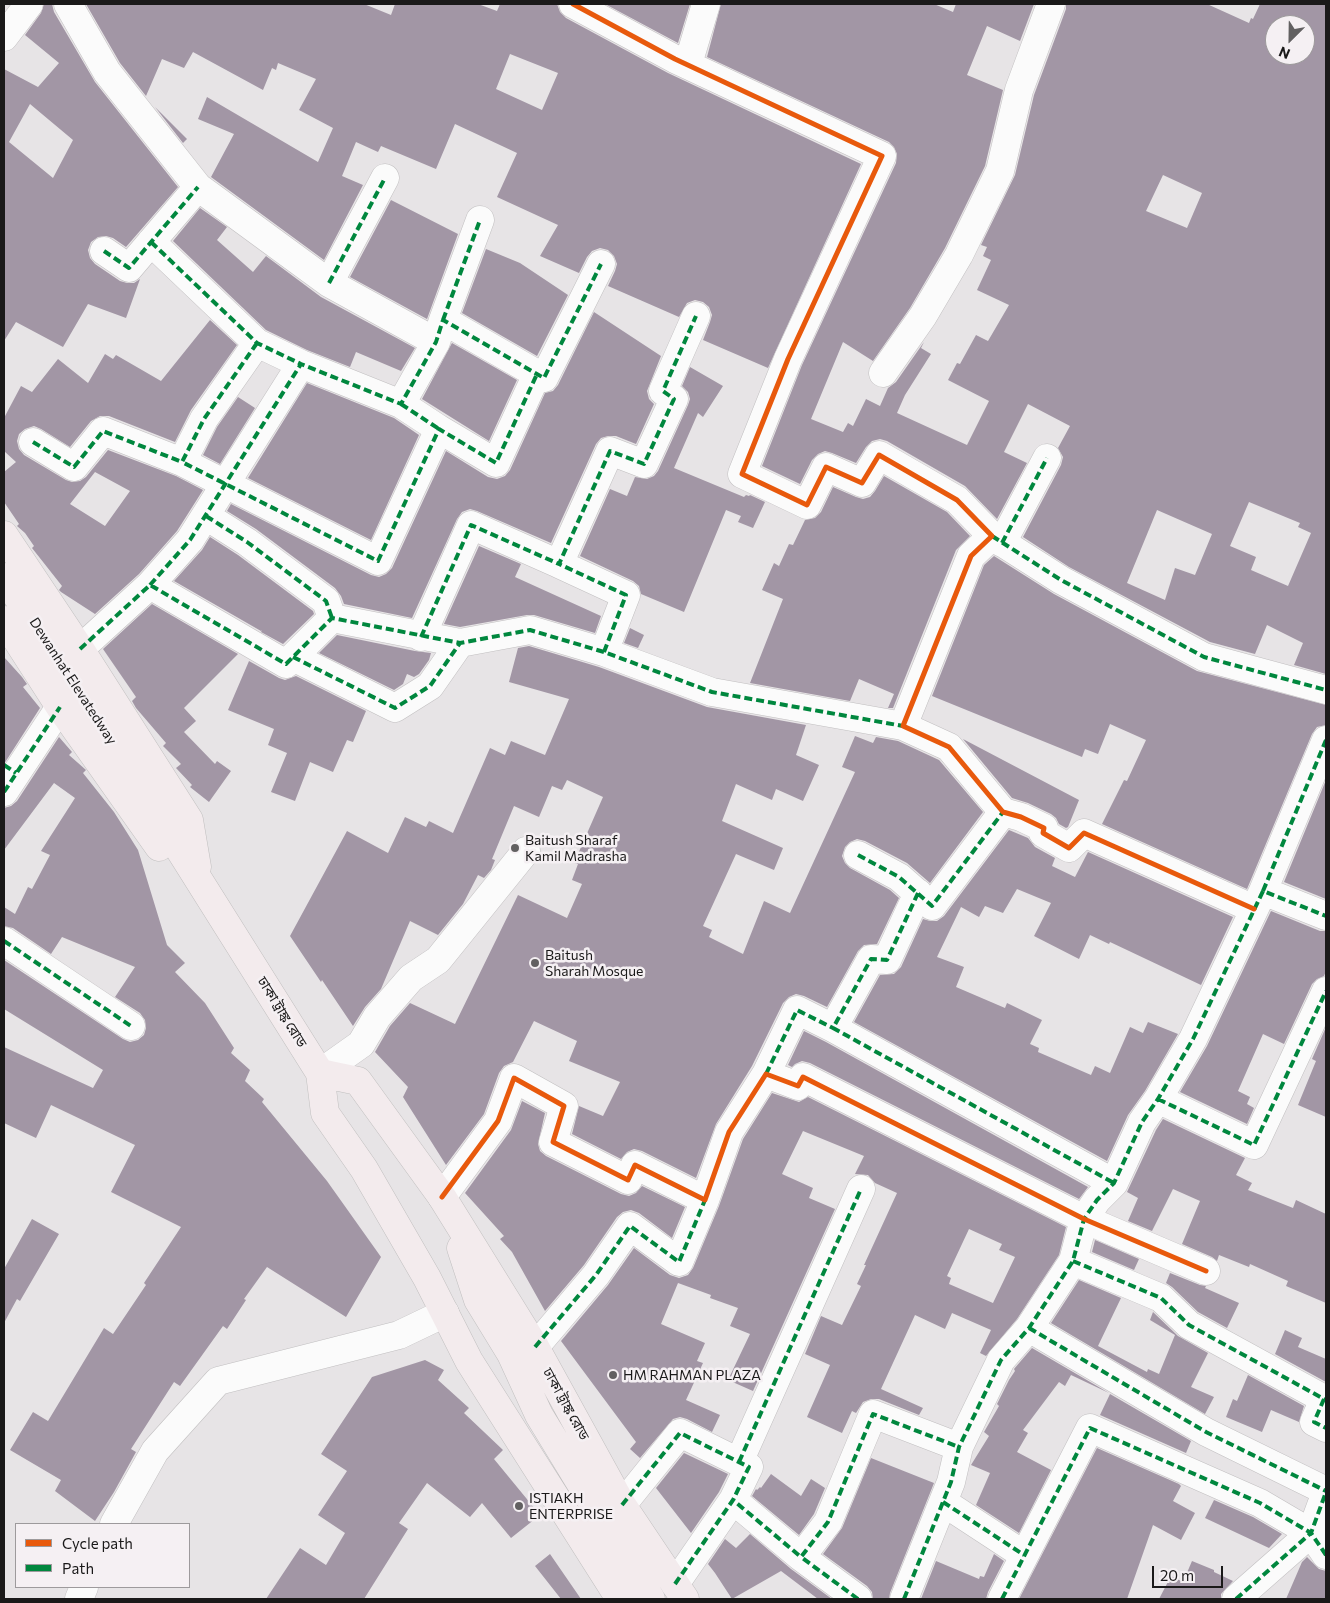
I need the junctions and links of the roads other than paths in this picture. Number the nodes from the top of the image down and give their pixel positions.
1 (29, 4) edge
2 (68, 4) edge
3 (573, 4) edge
4 (706, 4) edge
5 (1051, 4) edge
6 (4, 37) edge
7 (688, 64) junction
8 (385, 178) dead end
9 (198, 187) junction
10 (480, 220) dead end
11 (151, 242) junction
12 (104, 251) dead end
13 (601, 264) dead end
14 (328, 283) junction
15 (696, 316) dead end
16 (440, 331) junction
17 (257, 343) junction
18 (301, 364) junction
19 (883, 373) dead end
20 (537, 374) junction
21 (401, 404) junction
22 (439, 429) junction
23 (33, 442) dead end
24 (1047, 458) dead end
25 (182, 462) junction
26 (226, 484) junction
27 (206, 516) junction
28 (4, 535) edge
29 (997, 540) junction
30 (559, 564) junction
31 (4, 577) edge
32 (150, 585) junction
33 (332, 618) junction
34 (4, 620) edge
35 (422, 637) junction
36 (460, 643) junction
37 (80, 649) junction
38 (604, 652) junction
39 (293, 657) junction
40 (1326, 690) edge
41 (60, 707) junction
42 (902, 726) junction
43 (1326, 740) edge
44 (8, 777) edge
45 (141, 786) joint
46 (1003, 812) junction
47 (526, 851) dead end
48 (858, 855) dead end
49 (199, 882) junction
50 (918, 893) junction
51 (1258, 900) junction
52 (1326, 916) edge
53 (4, 941) edge
54 (1326, 992) edge
55 (131, 1026) dead end
56 (833, 1028) junction
57 (320, 1073) junction
58 (766, 1074) junction
59 (1158, 1099) junction
60 (1114, 1183) junction
61 (861, 1189) dead end
62 (705, 1200) junction
63 (444, 1203) junction
64 (1084, 1219) junction
65 (1073, 1261) junction
66 (1206, 1271) dead end
67 (427, 1278) junction
68 (445, 1313) junction
69 (1029, 1328) junction
70 (535, 1347) junction
71 (544, 1424) junction
72 (1326, 1428) edge
73 (959, 1447) junction
74 (739, 1462) junction
75 (1326, 1491) edge
76 (734, 1500) junction
77 (943, 1502) junction
78 (622, 1505) junction
79 (115, 1523) edge
80 (1311, 1533) junction
81 (1024, 1555) junction
82 (1326, 1555) edge
83 (801, 1557) junction
84 (680, 1592) edge
85 (620, 1599) edge
86 (651, 1599) edge
87 (858, 1599) edge
88 (904, 1599) edge
89 (1002, 1599) edge
90 (1236, 1599) edge

1 - 6 street
2 - 9 street
3 - 7 street
4 - 7 street
5 - 19 street
7 - 29 street
8 - 14 street
9 - 11 street
9 - 14 street
10 - 16 street
11 - 12 street
11 - 17 street
13 - 20 street
14 - 16 street
15 - 30 street
16 - 20 street
16 - 21 street
17 - 18 street
17 - 25 street
18 - 21 street
18 - 26 street
20 - 22 street
21 - 22 street
22 - 26 street
23 - 25 street
24 - 29 street
25 - 26 street
26 - 27 street
27 - 32 street
27 - 33 street
28 - 37 main road
29 - 40 street
29 - 42 street
30 - 35 street
30 - 38 street
31 - 45 main road, Dewanhat Elevatedway
32 - 37 street
32 - 39 street
33 - 35 street
33 - 39 street
34 - 41 main road
35 - 36 street
36 - 38 street
36 - 39 street
37 - 49 main road
38 - 42 street
41 - 44 street
41 - 49 main road
42 - 46 street
43 - 51 street
45 - 49 main road, ঢাকা ট্রাঙ্ক রোড
46 - 50 street
46 - 51 street
47 - 57 street
48 - 50 street
49 - 57 main road, ঢাকা ট্রাঙ্ক রোড
50 - 56 street
51 - 52 street
51 - 59 street
53 - 55 street
54 - 59 street
56 - 58 street
56 - 60 street
57 - 63 main road, ঢাকা ট্রাঙ্ক রোড
57 - 67 main road
58 - 62 street
58 - 64 street
59 - 60 street
60 - 64 street
61 - 74 street
62 - 63 street
62 - 70 street
63 - 70 main road, ঢাকা ট্রাঙ্ক রোড
63 - 71 main road, ঢাকা ট্রাঙ্ক রোড
64 - 65 street
64 - 66 street
65 - 69 street
65 - 72 street
67 - 68 main road
67 - 71 main road, ঢাকা ট্রাঙ্ক রোড
68 - 79 street
68 - 85 main road
69 - 73 street
69 - 75 street
70 - 78 main road, ঢাকা ট্রাঙ্ক রোড
71 - 86 main road, ঢাকা ট্রাঙ্ক রোড
73 - 77 street
73 - 83 street
74 - 76 street
74 - 78 street
75 - 80 street
76 - 83 street
76 - 84 street
77 - 81 street
77 - 88 street
78 - 84 main road, ঢাকা ট্রাঙ্ক রোড
80 - 81 street
80 - 82 street
80 - 90 street
81 - 89 street
83 - 87 street

